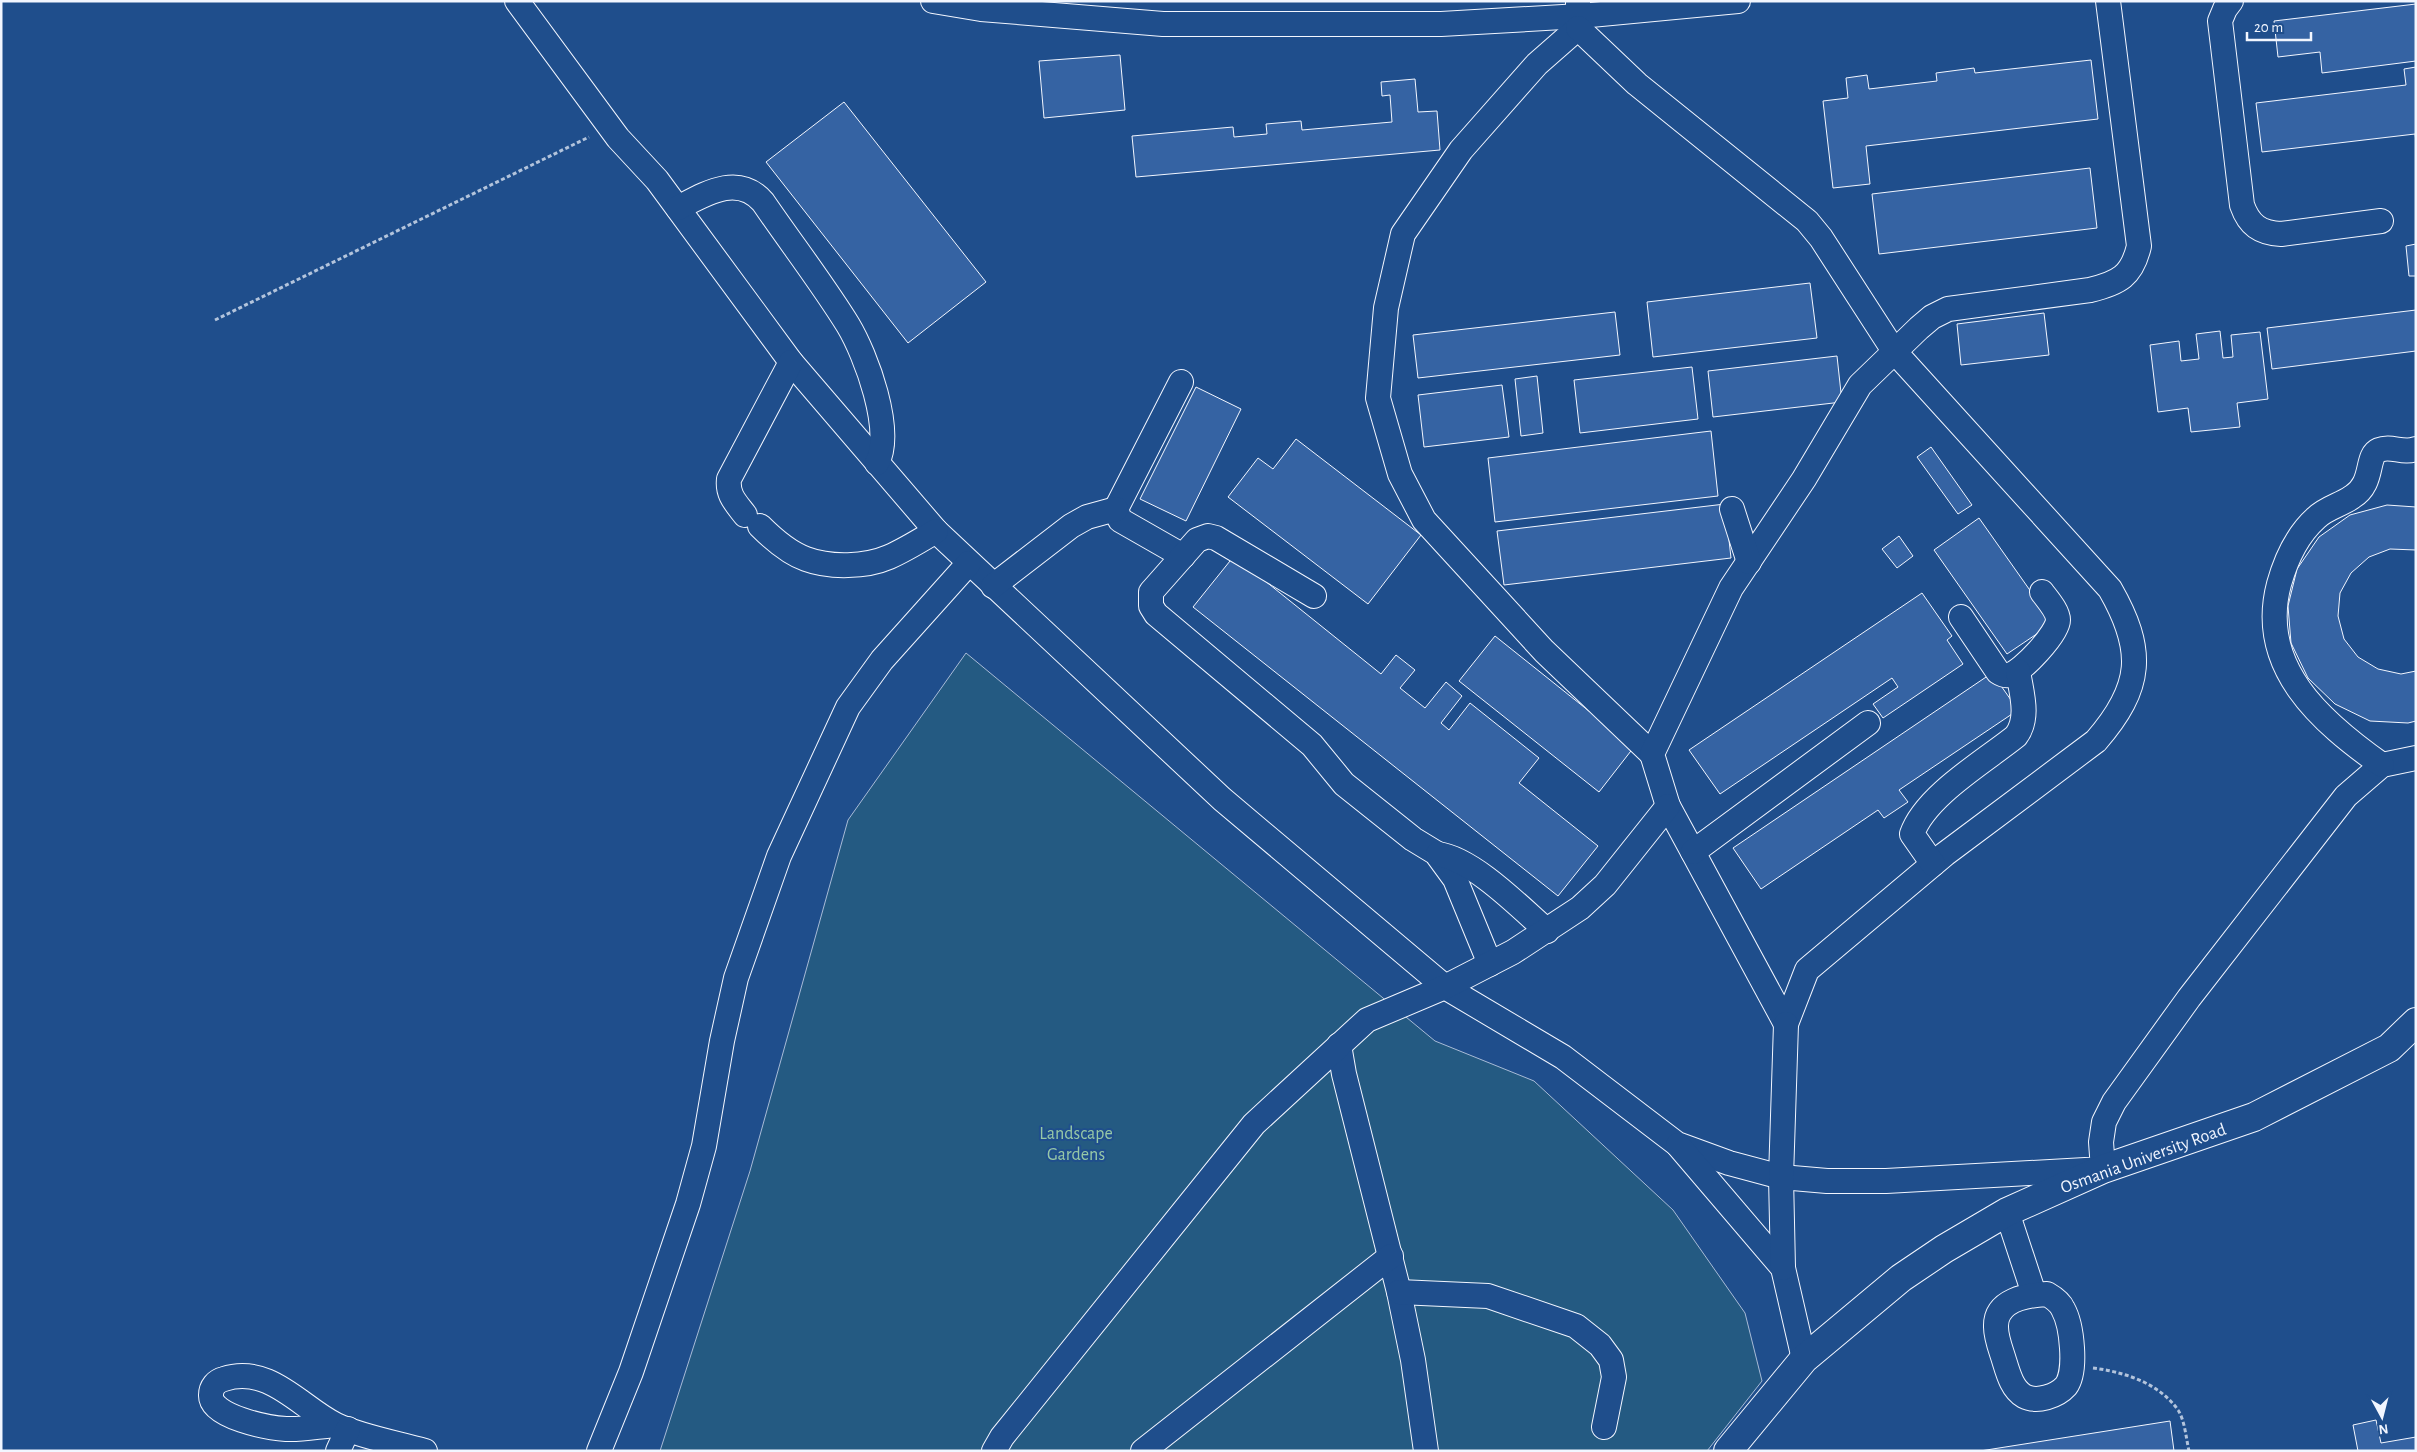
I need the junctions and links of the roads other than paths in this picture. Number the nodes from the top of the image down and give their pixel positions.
1 (517, 1) edge
2 (933, 1) edge
3 (1738, 1) edge
4 (2108, 1) edge
5 (2231, 1) edge
6 (1579, 15) edge
7 (678, 208) junction
8 (2381, 221) dead end
9 (1894, 351) junction
10 (791, 362) junction
11 (1181, 382) dead end
12 (2416, 449) edge
13 (877, 463) junction
14 (1732, 509) dead end
15 (1116, 510) junction
16 (936, 531) junction
17 (1183, 556) junction
18 (1749, 562) junction
19 (969, 563) junction
20 (994, 586) junction
21 (2042, 592) dead end
22 (1314, 596) dead end
23 (1961, 617) dead end
24 (2018, 671) junction
25 (1868, 723) dead end
26 (1652, 754) junction
27 (2416, 758) edge
28 (2382, 765) junction
29 (1668, 806) junction
30 (1693, 852) junction
31 (1436, 853) junction
32 (1933, 864) junction
33 (1547, 931) junction
34 (1490, 964) junction
35 (1445, 987) junction
36 (2416, 1022) edge
37 (1786, 1024) junction
38 (1339, 1045) junction
39 (1677, 1144) junction
40 (2102, 1169) junction
41 (1781, 1177) junction
42 (2007, 1212) junction
43 (1391, 1256) junction
44 (1783, 1268) junction
45 (1399, 1292) junction
46 (2034, 1294) junction
47 (1804, 1359) junction
48 (1604, 1427) dead end
49 (338, 1451) edge
50 (425, 1451) edge
51 (599, 1451) edge
52 (994, 1451) edge
53 (1142, 1451) edge
54 (1426, 1451) edge
55 (1728, 1451) edge

1 - 7 street
2 - 6 street
3 - 6 street
4 - 9 street
5 - 8 street
6 - 9 street
6 - 26 street
7 - 10 street
7 - 13 street
9 - 18 street
9 - 32 street
10 - 13 street
10 - 16 street
11 - 15 street
12 - 28 street
13 - 16 street
14 - 18 street
15 - 17 street
15 - 20 street
16 - 19 street
17 - 22 street
17 - 31 street
18 - 26 street
19 - 20 street
19 - 51 street
20 - 35 street
21 - 24 street
23 - 24 street
24 - 32 street
25 - 30 street
26 - 29 street
27 - 28 street
28 - 40 street
29 - 30 street
29 - 33 street
30 - 37 street
31 - 33 street
31 - 34 street
32 - 37 street
33 - 34 street
34 - 35 street
35 - 38 street
35 - 39 street
36 - 40 main road, Osmania University Road
37 - 41 street
38 - 43 street
38 - 52 street
39 - 41 street
39 - 44 street
40 - 41 street
40 - 42 main road, Osmania University Road
41 - 44 street
42 - 46 street
42 - 47 main road, Osmania University Road
43 - 45 street
43 - 53 street
44 - 47 street
45 - 48 street
45 - 54 street
46 - 46 street
47 - 55 main road, Osmania University Road
49 - 50 street

